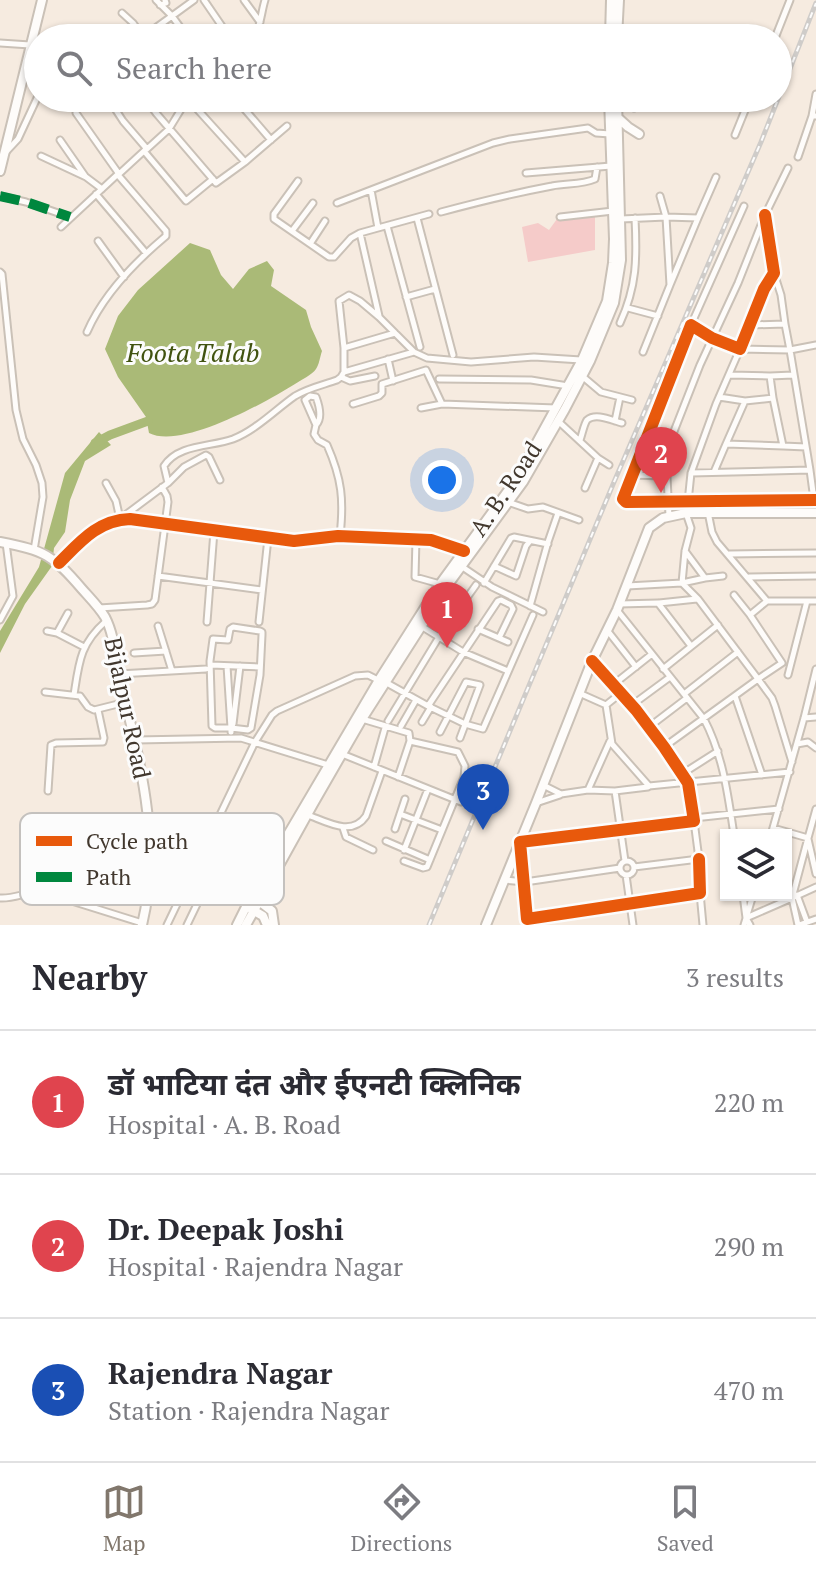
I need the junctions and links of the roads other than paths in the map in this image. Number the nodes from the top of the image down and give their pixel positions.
1 (42, 0) edge
2 (194, 0) edge
3 (204, 0) edge
4 (244, 0) edge
5 (265, 0) edge
6 (611, 0) edge
7 (619, 0) edge
8 (787, 0) edge
9 (160, 2) edge
10 (122, 13) dead end
11 (172, 16) junction
12 (261, 23) joint
13 (36, 24) edge
14 (134, 24) edge
15 (161, 24) edge
16 (178, 24) edge
17 (220, 24) edge
18 (610, 24) edge
19 (618, 24) edge
20 (781, 24) edge
21 (0, 43) edge
22 (24, 45) edge
23 (24, 73) edge
24 (816, 94) edge
25 (31, 112) edge
26 (117, 112) edge
27 (156, 112) edge
28 (180, 112) edge
29 (201, 112) edge
30 (247, 112) edge
31 (612, 112) edge
32 (614, 112) edge
33 (744, 112) edge
34 (76, 113) dead end
35 (814, 116) edge
36 (613, 118) junction
37 (287, 126) dead end
38 (169, 129) junction
39 (614, 134) junction
40 (735, 135) dead end
41 (60, 140) dead end
42 (271, 140) junction
43 (615, 148) junction
44 (145, 150) junction
45 (4, 154) junction
46 (41, 156) dead end
47 (798, 157) dead end
48 (245, 162) junction
49 (611, 166) junction
50 (597, 167) junction
51 (788, 168) dead end
52 (0, 171) edge
53 (526, 173) dead end
54 (118, 174) junction
55 (86, 177) junction
56 (716, 177) dead end
57 (213, 179) junction
58 (298, 181) dead end
59 (102, 189) junction
60 (371, 190) junction
61 (96, 194) junction
62 (0, 196) edge
63 (660, 196) dead end
64 (313, 203) dead end
65 (337, 203) dead end
66 (744, 206) dead end
67 (613, 211) junction
68 (441, 212) dead end
69 (429, 214) dead end
70 (765, 215) junction
71 (70, 217) junction
72 (560, 217) dead end
73 (666, 217) junction
74 (417, 218) junction
75 (635, 218) junction
76 (698, 218) junction
77 (621, 219) junction
78 (325, 221) dead end
79 (387, 226) junction
80 (61, 227) dead end
81 (378, 228) junction
82 (292, 231) junction
83 (360, 233) junction
84 (98, 241) dead end
85 (310, 244) junction
86 (146, 253) junction
87 (0, 272) edge
88 (774, 273) junction
89 (124, 277) junction
90 (670, 285) junction
91 (435, 289) junction
92 (406, 297) junction
93 (628, 307) junction
94 (658, 316) junction
95 (379, 317) junction
96 (620, 323) dead end
97 (785, 324) junction
98 (691, 325) junction
99 (750, 325) junction
100 (87, 332) dead end
101 (395, 333) junction
102 (712, 338) junction
103 (816, 345) edge
104 (420, 347) dead end
105 (344, 348) junction
106 (740, 349) junction
107 (790, 350) junction
108 (414, 352) junction
109 (643, 352) dead end
110 (453, 355) dead end
111 (388, 359) junction
112 (582, 360) junction
113 (342, 374) junction
114 (730, 375) junction
115 (793, 375) junction
116 (375, 376) dead end
117 (582, 376) junction
118 (770, 376) junction
119 (439, 379) dead end
120 (393, 381) junction
121 (569, 387) junction
122 (620, 397) junction
123 (719, 397) junction
124 (773, 398) junction
125 (632, 400) dead end
126 (745, 401) junction
127 (353, 404) dead end
128 (442, 404) junction
129 (421, 408) dead end
130 (557, 408) junction
131 (558, 421) junction
132 (316, 425) junction
133 (580, 440) junction
134 (726, 444) junction
135 (783, 446) junction
136 (806, 447) junction
137 (598, 458) junction
138 (609, 465) dead end
139 (810, 470) junction
140 (714, 472) junction
141 (691, 473) junction
142 (632, 475) junction
143 (665, 476) junction
144 (220, 480) dead end
145 (106, 483) dead end
146 (165, 485) junction
147 (585, 488) dead end
148 (815, 500) edge
149 (508, 502) junction
150 (688, 502) junction
151 (668, 503) junction
152 (708, 512) junction
153 (558, 513) junction
154 (686, 513) junction
155 (816, 513) edge
156 (669, 516) junction
157 (120, 519) junction
158 (579, 520) dead end
159 (165, 524) junction
160 (214, 531) junction
161 (340, 536) junction
162 (268, 538) junction
163 (416, 539) junction
164 (530, 541) junction
165 (3, 542) edge
166 (548, 544) junction
167 (36, 550) junction
168 (464, 551) junction
169 (685, 551) junction
170 (816, 553) edge
171 (728, 554) junction
172 (56, 561) junction
173 (461, 566) junction
174 (494, 566) junction
175 (158, 576) junction
176 (723, 576) dead end
177 (816, 576) edge
178 (705, 578) junction
179 (748, 578) junction
180 (210, 583) junction
181 (484, 583) junction
182 (682, 583) junction
183 (440, 584) junction
184 (476, 585) dead end
185 (626, 586) junction
186 (262, 590) junction
187 (734, 595) dead end
188 (698, 599) junction
189 (767, 601) junction
190 (807, 601) junction
191 (816, 601) edge
192 (658, 603) junction
193 (530, 606) junction
194 (618, 607) junction
195 (99, 608) junction
196 (543, 612) dead end
197 (68, 613) dead end
198 (533, 615) dead end
199 (750, 615) junction
200 (0, 620) edge
201 (107, 620) junction
202 (207, 622) dead end
203 (259, 622) dead end
204 (718, 625) junction
205 (158, 626) dead end
206 (421, 626) junction
207 (478, 629) junction
208 (607, 630) junction
209 (47, 631) dead end
210 (57, 633) junction
211 (439, 637) junction
212 (499, 638) junction
213 (508, 642) dead end
214 (691, 646) junction
215 (84, 647) junction
216 (166, 651) junction
217 (463, 652) junction
218 (738, 652) junction
219 (134, 653) dead end
220 (652, 654) junction
221 (592, 661) junction
222 (782, 663) junction
223 (227, 666) junction
224 (240, 666) junction
225 (208, 667) junction
226 (260, 667) junction
227 (636, 667) junction
228 (663, 669) junction
229 (816, 669) edge
230 (172, 671) junction
231 (508, 671) junction
232 (119, 674) junction
233 (670, 677) junction
234 (758, 679) junction
235 (382, 681) junction
236 (614, 684) junction
237 (480, 685) junction
238 (489, 688) dead end
239 (813, 689) edge
240 (45, 692) dead end
241 (404, 693) junction
242 (579, 693) junction
243 (621, 693) junction
244 (74, 695) junction
245 (685, 696) junction
246 (735, 696) junction
247 (416, 700) junction
248 (126, 702) junction
249 (606, 705) junction
250 (632, 705) junction
251 (430, 707) junction
252 (98, 710) junction
253 (448, 715) junction
254 (816, 717) edge
255 (804, 718) junction
256 (362, 719) junction
257 (704, 719) junction
258 (422, 722) dead end
259 (386, 724) junction
260 (465, 724) junction
261 (401, 726) dead end
262 (649, 727) junction
263 (440, 732) dead end
264 (231, 733) junction
265 (460, 738) dead end
266 (136, 740) junction
267 (611, 740) junction
268 (410, 741) junction
269 (816, 741) edge
270 (255, 742) junction
271 (808, 742) junction
272 (797, 744) junction
273 (664, 747) junction
274 (816, 748) edge
275 (718, 751) junction
276 (342, 754) junction
277 (792, 762) junction
278 (328, 765) junction
279 (374, 767) junction
280 (382, 771) junction
281 (790, 772) junction
282 (682, 774) junction
283 (762, 775) junction
284 (398, 777) junction
285 (724, 779) junction
286 (688, 783) junction
287 (543, 785) junction
288 (649, 786) junction
289 (428, 789) junction
290 (588, 790) junction
291 (48, 791) dead end
292 (615, 791) junction
293 (561, 794) junction
294 (405, 799) dead end
295 (458, 801) junction
296 (536, 803) junction
297 (779, 809) junction
298 (816, 810) edge
299 (147, 813) edge
300 (221, 813) edge
301 (730, 813) junction
302 (307, 814) junction
303 (400, 814) junction
304 (694, 819) junction
305 (416, 820) junction
306 (343, 828) junction
307 (773, 828) joint
308 (395, 829) dead end
309 (621, 829) junction
310 (733, 829) edge
311 (442, 830) junction
312 (808, 838) junction
313 (386, 841) dead end
314 (520, 842) junction
315 (284, 846) edge
316 (373, 850) dead end
317 (404, 850) junction
318 (284, 852) edge
319 (699, 859) junction
320 (430, 860) junction
321 (404, 861) dead end
322 (625, 861) junction
323 (634, 867) junction
324 (620, 868) junction
325 (816, 874) edge
326 (626, 875) junction
327 (504, 880) junction
328 (525, 882) junction
329 (816, 887) edge
330 (700, 893) junction
331 (20, 896) edge
332 (795, 897) junction
333 (0, 898) edge
334 (744, 901) edge
335 (751, 901) edge
336 (630, 902) junction
337 (83, 905) edge
338 (177, 905) edge
339 (197, 905) edge
340 (252, 905) edge
341 (265, 905) edge
342 (250, 908) junction
343 (746, 918) junction
344 (816, 919) edge
345 (527, 922) edge
346 (807, 922) junction
347 (142, 924) edge
348 (167, 925) edge
349 (187, 925) edge
350 (237, 925) edge
351 (246, 925) edge
352 (267, 925) edge
353 (274, 925) edge
354 (486, 925) edge
355 (633, 925) edge
356 (703, 925) edge
357 (744, 925) edge
358 (750, 925) edge
359 (799, 925) edge

1 - 13 main road
2 - 11 street
3 - 17 street
4 - 12 street
5 - 12 street
6 - 18 main road
7 - 19 main road
8 - 20 street
9 - 11 street
10 - 14 street
11 - 15 street
11 - 16 street
21 - 22 street
23 - 45 main road
24 - 35 street
25 - 45 street
26 - 44 street
27 - 38 street
28 - 38 street
29 - 48 street
30 - 42 street
31 - 36 main road, A. B. Road
32 - 36 main road, A. B. Road
33 - 40 street
34 - 54 street
35 - 47 street
36 - 39 main road, A. B. Road
36 - 43 main road
37 - 42 street
38 - 44 street
38 - 57 street
39 - 43 main road, A. B. Road
39 - 60 street
41 - 55 street
42 - 48 street
43 - 49 main road, A. B. Road
43 - 77 main road, A. B. Road
44 - 54 street
44 - 57 street
45 - 52 main road
46 - 55 street
48 - 57 street
49 - 50 street
49 - 67 main road, A. B. Road
50 - 53 street
50 - 68 street
51 - 70 street
54 - 59 street
54 - 86 street
55 - 59 street
56 - 76 street
58 - 82 street
59 - 61 street
60 - 65 street
60 - 81 street
61 - 71 street
61 - 86 street
62 - 71 street
63 - 73 street
64 - 82 street
66 - 98 street
67 - 72 street
67 - 112 main road, A. B. Road
69 - 74 street
70 - 88 street
70 - 102 street
71 - 80 street
73 - 75 street
73 - 76 street
73 - 90 street
74 - 79 street
74 - 91 street
75 - 77 street
75 - 93 street
76 - 90 street
77 - 117 main road, A. B. Road
78 - 85 street
79 - 81 street
79 - 92 street
81 - 83 street
82 - 85 street
83 - 85 street
83 - 95 street
84 - 89 street
86 - 89 street
87 - 167 street
88 - 97 street
88 - 99 street
89 - 100 street
90 - 94 street
91 - 92 street
91 - 110 street
92 - 104 street
93 - 94 street
93 - 96 street
94 - 109 street
95 - 101 street
95 - 105 street
97 - 99 street
97 - 107 street
98 - 102 street
98 - 142 street
99 - 106 street
101 - 105 street
101 - 108 street
102 - 106 street
102 - 143 street
103 - 107 street
105 - 113 street
106 - 107 street
106 - 114 street
107 - 115 street
108 - 111 street
108 - 112 street
111 - 113 street
111 - 120 street
112 - 121 main road, A. B. Road
113 - 116 street
113 - 146 street
114 - 118 street
114 - 123 street
115 - 118 street
115 - 136 street
117 - 122 street
117 - 131 main road, A. B. Road
118 - 124 street
119 - 121 street
120 - 127 street
120 - 128 street
121 - 130 main road, A. B. Road
122 - 125 street
122 - 133 street
123 - 126 street
123 - 141 street
124 - 126 street
124 - 135 street
126 - 134 street
128 - 129 street
128 - 130 street
130 - 168 main road, A. B. Road
131 - 133 street
131 - 149 main road, A. B. Road
132 - 132 street
132 - 161 street
133 - 137 street
134 - 135 street
134 - 140 street
135 - 136 street
136 - 139 street
137 - 138 street
137 - 147 street
139 - 140 street
139 - 148 street
140 - 141 street
141 - 150 street
142 - 143 street
142 - 151 street
143 - 151 street
144 - 146 street
145 - 157 street
146 - 157 street
146 - 159 street
148 - 150 street
149 - 153 street
149 - 173 main road, A. B. Road
150 - 151 street
151 - 156 street
152 - 154 main road
152 - 155 main road
152 - 171 street
153 - 158 street
153 - 166 street
154 - 156 main road
154 - 169 street
156 - 185 main road
157 - 159 street
157 - 172 street
159 - 160 street
159 - 175 street
160 - 162 street
160 - 180 street
161 - 162 street
161 - 163 street
162 - 186 street
163 - 168 street
163 - 183 street
164 - 166 street
164 - 174 street
164 - 174 street
165 - 167 main road
165 - 200 street
166 - 193 street
167 - 172 main road
168 - 183 main road, A. B. Road
169 - 178 street
169 - 182 street
170 - 171 street
171 - 179 street
172 - 195 main road, Bijalpur Road
173 - 181 street
173 - 206 main road, A. B. Road
174 - 181 street
175 - 180 street
175 - 195 street
176 - 178 street
177 - 179 street
178 - 182 street
179 - 189 street
180 - 186 street
180 - 202 street
181 - 193 street
182 - 185 street
182 - 188 street
183 - 235 main road, A. B. Road
184 - 211 street
185 - 194 main road
186 - 203 street
187 - 199 street
188 - 192 street
188 - 204 street
189 - 190 street
189 - 199 street
190 - 191 street
190 - 222 street
192 - 194 street
192 - 214 street
193 - 196 street
194 - 208 main road
194 - 220 street
195 - 201 main road, Bijalpur Road
197 - 210 street
198 - 231 street
199 - 222 street
201 - 215 street
201 - 232 main road, Bijalpur Road
204 - 214 street
204 - 218 street
205 - 216 street
206 - 211 street
206 - 235 main road, A. B. Road
207 - 212 street
207 - 212 street
207 - 217 street
208 - 221 main road
208 - 227 street
209 - 210 street
210 - 215 street
211 - 217 street
211 - 241 street
212 - 213 street
214 - 228 street
215 - 244 street
216 - 219 street
216 - 230 street
217 - 231 street
217 - 251 street
218 - 234 street
218 - 245 street
220 - 227 street
220 - 228 street
221 - 236 street
221 - 242 main road
222 - 234 street
223 - 224 street
223 - 225 street
223 - 264 street
224 - 226 street
224 - 264 street
225 - 226 street
225 - 230 street
225 - 264 street
226 - 264 street
227 - 236 street
228 - 233 street
229 - 239 street
230 - 232 street
231 - 260 street
232 - 248 main road, Bijalpur Road
233 - 245 street
233 - 250 street
234 - 246 street
234 - 277 street
235 - 241 street
235 - 256 main road, A. B. Road
235 - 270 street
235 - 278 main road, A. B. Road
236 - 243 street
237 - 238 street
237 - 253 street
237 - 260 street
239 - 255 street
240 - 244 street
241 - 247 street
241 - 259 street
242 - 249 street
242 - 287 main road
243 - 249 street
243 - 250 street
244 - 252 street
245 - 257 street
245 - 262 street
246 - 257 street
246 - 283 street
247 - 251 street
247 - 261 street
248 - 252 street
248 - 266 main road, Bijalpur Road
249 - 267 street
250 - 262 street
251 - 253 street
251 - 258 street
252 - 291 street
253 - 260 street
253 - 263 street
254 - 255 street
255 - 272 street
256 - 259 street
256 - 276 main road, A. B. Road
257 - 273 street
257 - 275 street
259 - 268 street
259 - 279 street
260 - 265 street
262 - 273 street
264 - 266 street
264 - 270 street
266 - 299 main road, Bijalpur Road
267 - 288 street
267 - 290 street
268 - 284 street
268 - 295 street
269 - 271 street
270 - 278 street
270 - 300 street
271 - 272 street
271 - 274 street
272 - 277 street
273 - 282 street
275 - 282 street
275 - 285 street
276 - 279 street
276 - 302 main road, A. B. Road
277 - 281 street
278 - 315 main road, A. B. Road
279 - 280 street
280 - 284 street
280 - 306 street
281 - 283 street
281 - 297 street
282 - 286 street
283 - 285 street
284 - 289 street
285 - 286 street
285 - 301 street
286 - 288 street
286 - 304 street
287 - 293 street
287 - 296 main road
288 - 292 street
289 - 295 street
289 - 305 street
290 - 292 street
290 - 293 street
292 - 309 street
293 - 296 street
294 - 303 street
295 - 311 street
296 - 314 main road
297 - 301 street
297 - 307 street
298 - 312 street
301 - 304 street
301 - 310 street
302 - 306 street
302 - 318 main road, A. B. Road
303 - 305 street
303 - 308 street
304 - 309 street
304 - 319 street
305 - 311 street
305 - 317 street
306 - 316 street
307 - 312 street
309 - 314 street
309 - 322 street
311 - 320 street
312 - 325 street
312 - 332 street
313 - 317 street
314 - 327 main road
314 - 328 street
317 - 320 street
319 - 323 street
319 - 330 street
320 - 321 street
322 - 323 street
322 - 324 street
323 - 326 street
324 - 326 street
324 - 328 street
326 - 336 street
327 - 328 street
327 - 354 main road
328 - 345 street
329 - 332 street
330 - 336 street
330 - 356 street
331 - 333 street
332 - 343 street
332 - 346 street
332 - 359 street
334 - 343 street
335 - 343 street
336 - 345 street
336 - 355 street
337 - 347 street
338 - 348 street
339 - 349 street
340 - 342 main road
341 - 353 main road
342 - 350 main road
342 - 351 main road
342 - 352 main road
343 - 357 street
343 - 358 street
344 - 346 street
346 - 359 street

